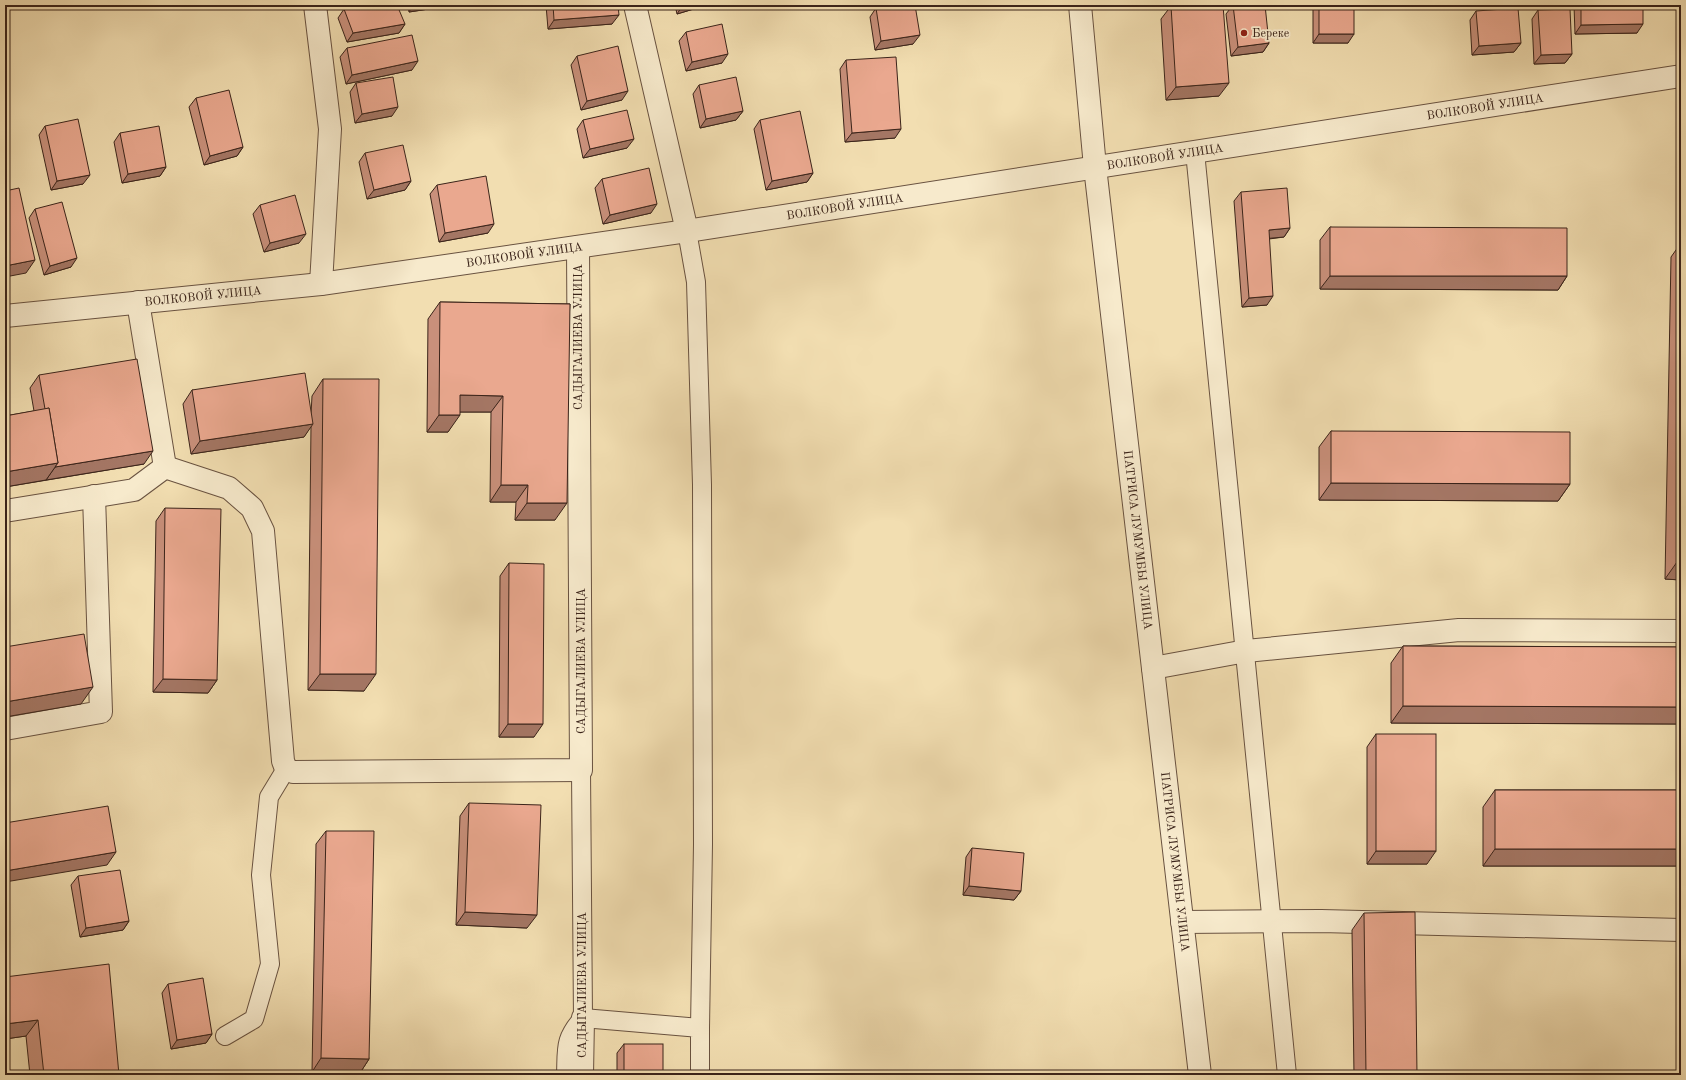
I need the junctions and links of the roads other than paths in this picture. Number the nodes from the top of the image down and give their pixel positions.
1 (315, 5) edge
2 (635, 5) edge
3 (1080, 5) edge
4 (1681, 76) edge
5 (1195, 152) junction
6 (1095, 167) junction
7 (688, 231) junction
8 (578, 247) junction
9 (321, 284) junction
10 (138, 302) junction
11 (5, 316) edge
12 (165, 467) junction
13 (94, 496) junction
14 (5, 511) edge
15 (1681, 631) edge
16 (1246, 651) junction
17 (1153, 668) junction
18 (5, 729) edge
19 (286, 769) junction
20 (581, 770) junction
21 (1182, 922) junction
22 (1272, 922) junction
23 (1681, 930) edge
24 (583, 1018) junction
25 (700, 1028) junction
26 (224, 1036) dead end
27 (566, 1075) edge
28 (582, 1075) edge
29 (700, 1075) edge
30 (1200, 1075) edge
31 (1287, 1075) edge

1 - 9 street
2 - 7 street
3 - 6 street, ПАТРИСА ЛУМУМБЫ УЛИЦА
4 - 5 street, ВОЛКОВОЙ УЛИЦА
5 - 6 street, ВОЛКОВОЙ УЛИЦА
5 - 16 lane
6 - 7 street, ВОЛКОВОЙ УЛИЦА
6 - 17 street, ПАТРИСА ЛУМУМБЫ УЛИЦА
7 - 8 street, ВОЛКОВОЙ УЛИЦА
7 - 25 lane
8 - 9 street, ВОЛКОВОЙ УЛИЦА
8 - 20 street, САДЫГАЛИЕВА УЛИЦА
9 - 10 street, ВОЛКОВОЙ УЛИЦА
10 - 11 street, ВОЛКОВОЙ УЛИЦА
10 - 12 street
12 - 13 street
12 - 19 street
13 - 14 street
13 - 18 street
15 - 16 street
16 - 17 street
16 - 22 lane
17 - 21 street, ПАТРИСА ЛУМУМБЫ УЛИЦА
19 - 20 street
19 - 26 lane
20 - 24 lane, САДЫГАЛИЕВА УЛИЦА
21 - 22 street
21 - 30 street, ПАТРИСА ЛУМУМБЫ УЛИЦА
22 - 23 street
22 - 31 lane
24 - 25 lane
24 - 27 lane
24 - 28 street, САДЫГАЛИЕВА УЛИЦА
25 - 29 lane

